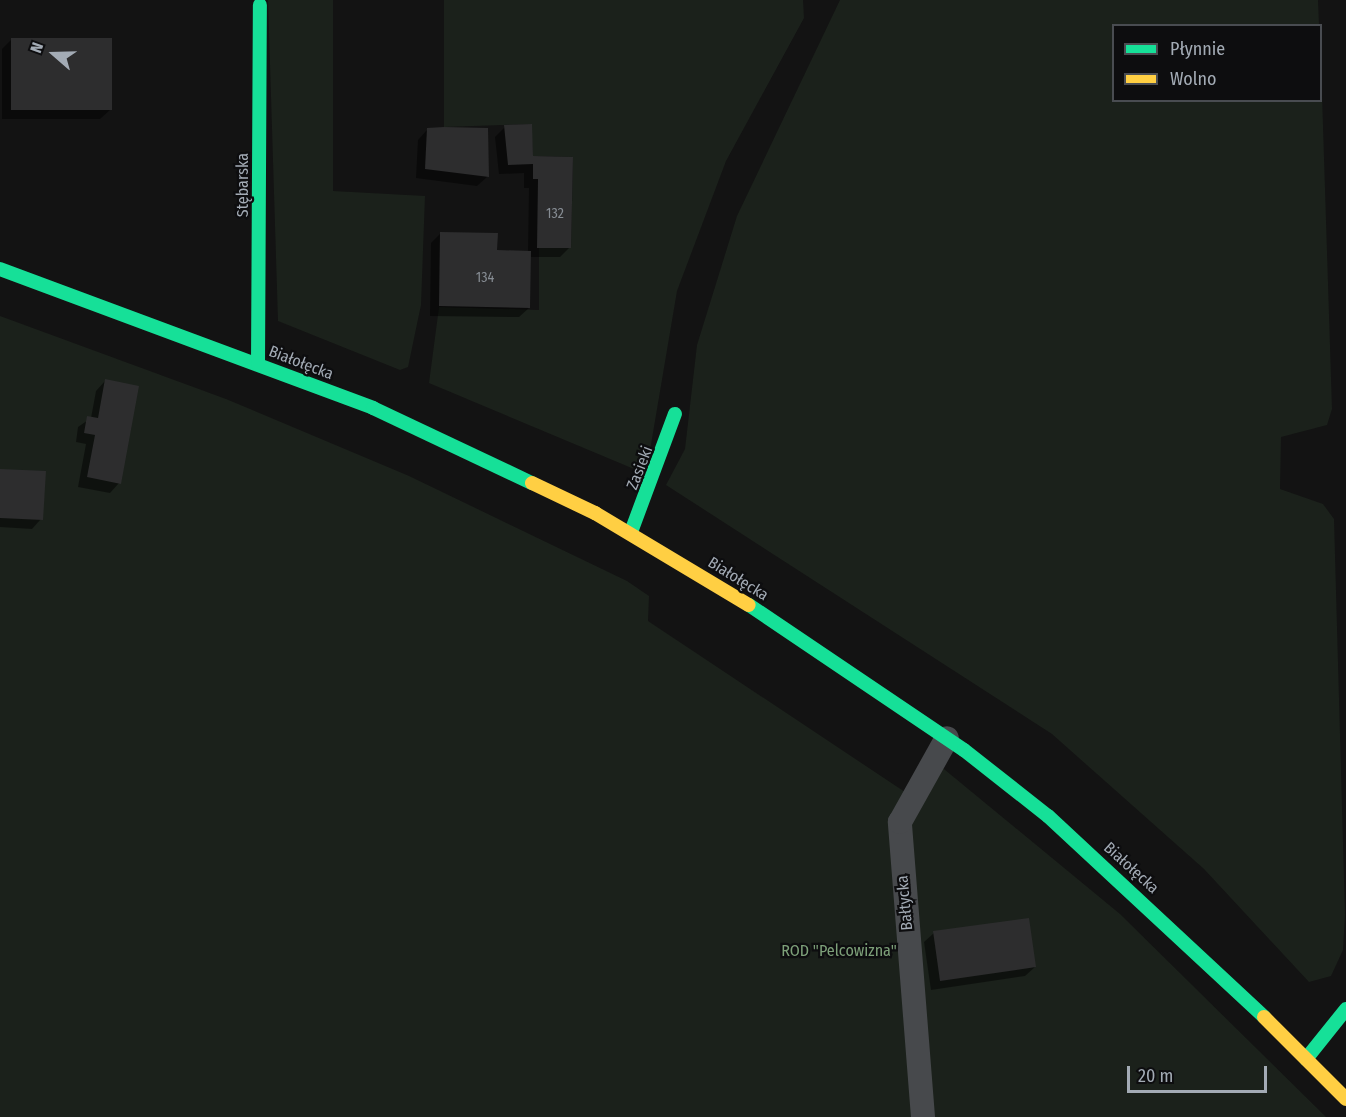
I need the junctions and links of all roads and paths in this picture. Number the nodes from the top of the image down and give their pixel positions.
1 (260, 5) dead end
2 (0, 269) edge
3 (258, 364) junction
4 (675, 414) dead end
5 (631, 531) junction
6 (947, 738) junction
7 (1346, 1009) edge
8 (1306, 1059) junction
9 (1346, 1099) edge
10 (923, 1117) edge

1 - 3 street, Stębarska
2 - 3 street, Białołęcka
3 - 5 street, Białołęcka
4 - 5 street, Zasieki
5 - 6 street, Białołęcka
6 - 8 street, Białołęcka
6 - 10 lane, Bałtycka
7 - 8 street
8 - 9 street, Białołęcka

